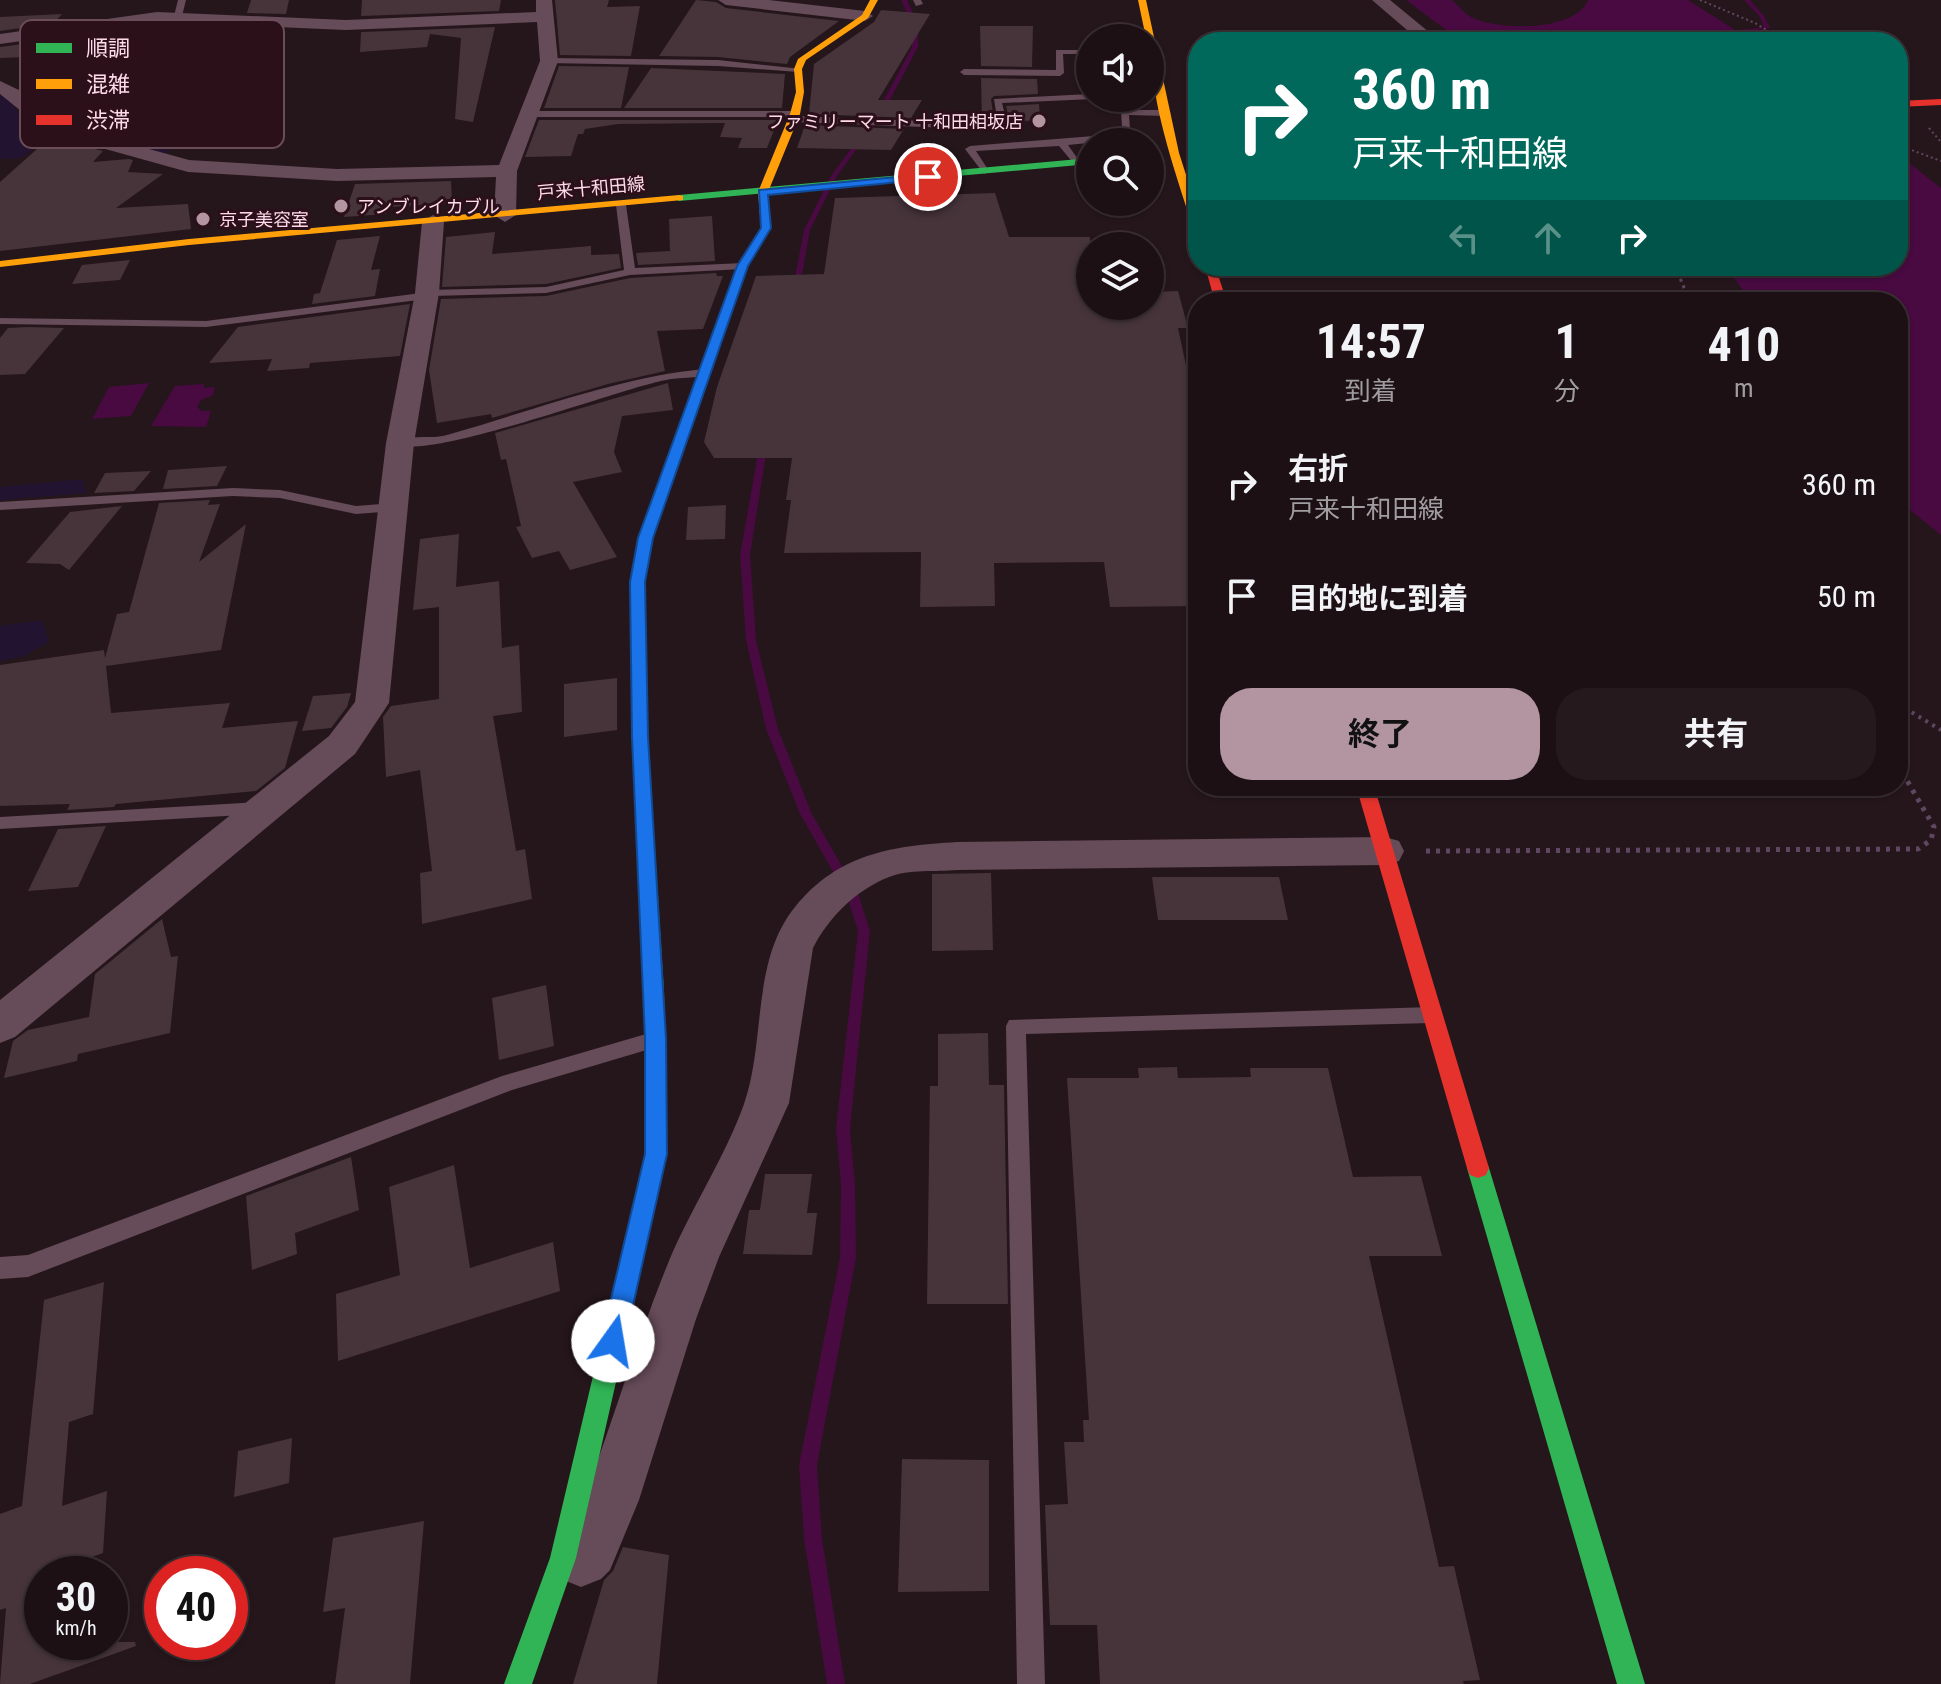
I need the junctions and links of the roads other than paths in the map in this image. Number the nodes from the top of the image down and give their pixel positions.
1 (726, 0) edge
2 (1142, 0) edge
3 (1380, 0) edge
4 (180, 8) edge
5 (543, 8) edge
6 (869, 8) edge
7 (110, 20) edge
8 (1147, 24) edge
9 (1420, 32) edge
10 (20, 36) edge
11 (0, 39) edge
12 (1076, 50) edge
13 (549, 61) junction
14 (798, 69) junction
15 (964, 72) dead end
16 (0, 87) edge
17 (1076, 98) edge
18 (20, 101) edge
19 (1941, 102) edge
20 (1908, 104) edge
21 (1164, 109) edge
22 (1166, 113) junction
23 (531, 114) junction
24 (794, 117) junction
25 (1062, 143) junction
26 (123, 148) edge
27 (1188, 152) edge
28 (1174, 153) junction
29 (1164, 154) edge
30 (1076, 156) edge
31 (1076, 163) edge
32 (507, 171) junction
33 (984, 171) junction
34 (763, 192) junction
35 (1188, 194) edge
36 (621, 205) junction
37 (505, 215) junction
38 (433, 222) junction
39 (0, 264) edge
40 (743, 266) junction
41 (630, 272) junction
42 (427, 295) junction
43 (0, 321) edge
44 (705, 373) junction
45 (400, 443) junction
46 (0, 506) edge
47 (394, 507) junction
48 (1368, 796) edge
49 (267, 807) junction
50 (0, 823) edge
51 (1385, 851) junction
52 (1433, 1015) junction
53 (0, 1025) edge
54 (656, 1039) junction
55 (0, 1268) edge
56 (552, 1590) junction
57 (518, 1684) edge
58 (1031, 1684) edge
59 (1631, 1684) edge

1 - 6 street
2 - 8 street
3 - 9 street
4 - 5 street
4 - 7 street
5 - 13 street
6 - 14 street
10 - 11 street
12 - 15 lane
13 - 14 lane
13 - 23 street
14 - 24 street
16 - 18 street
17 - 24 lane
19 - 20 street
21 - 22 street
22 - 25 lane
22 - 28 street
23 - 24 lane
23 - 32 street
24 - 34 street
25 - 30 lane
25 - 33 lane
26 - 32 street
27 - 28 street
28 - 29 street
28 - 35 street
31 - 33 street, 戸来十和田線
32 - 37 street
33 - 34 street, 戸来十和田線
34 - 36 street, 戸来十和田線
34 - 40 street
36 - 37 street, 戸来十和田線
36 - 41 lane
37 - 38 street, 戸来十和田線
38 - 39 street, 戸来十和田線
38 - 42 street
40 - 41 lane
40 - 44 street
41 - 42 lane
42 - 43 lane
42 - 45 street
44 - 45 lane
44 - 54 street
45 - 47 street
46 - 47 lane
47 - 49 street
48 - 51 street
49 - 50 lane
49 - 53 street
51 - 52 street
51 - 56 street
52 - 58 lane
52 - 59 street
54 - 55 lane
54 - 56 street
56 - 57 street

